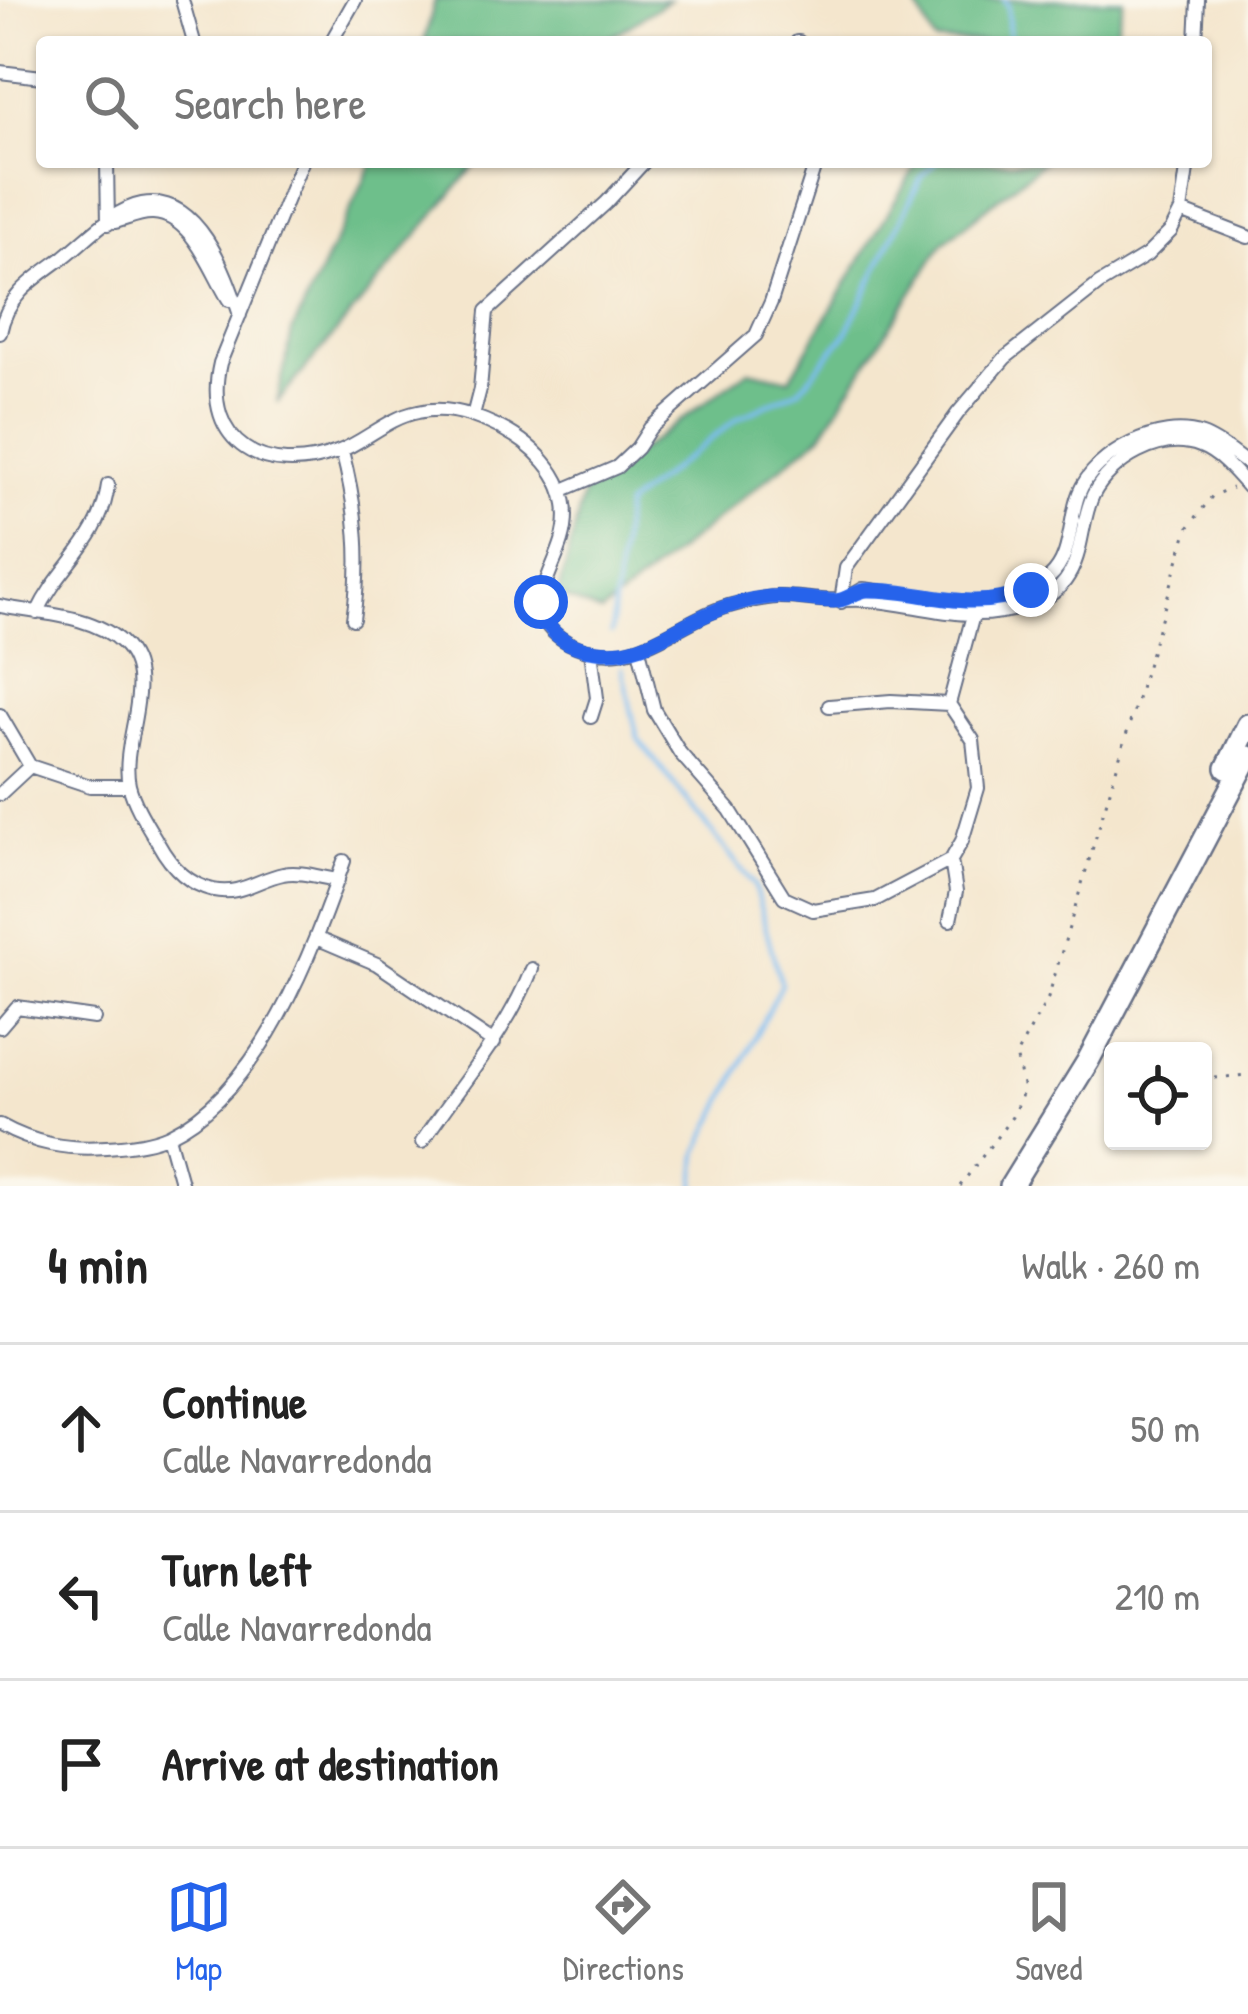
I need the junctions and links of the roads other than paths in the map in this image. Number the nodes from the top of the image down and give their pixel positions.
1 (182, 0) edge
2 (355, 0) edge
3 (1198, 0) edge
4 (192, 36) edge
5 (334, 36) edge
6 (1196, 36) edge
7 (0, 72) edge
8 (36, 76) edge
9 (107, 168) edge
10 (300, 168) edge
11 (638, 168) edge
12 (814, 168) edge
13 (1186, 168) edge
14 (1181, 211) junction
15 (108, 224) junction
16 (1248, 237) edge
17 (241, 316) junction
18 (0, 333) edge
19 (473, 416) junction
20 (342, 451) junction
21 (1248, 464) edge
22 (108, 485) dead end
23 (1246, 485) edge
24 (562, 490) junction
25 (841, 602) junction
26 (0, 606) edge
27 (976, 610) junction
28 (37, 613) junction
29 (353, 619) dead end
30 (638, 649) junction
31 (591, 651) junction
32 (949, 704) junction
33 (829, 706) dead end
34 (0, 715) edge
35 (591, 717) dead end
36 (1248, 724) edge
37 (1248, 757) edge
38 (30, 766) junction
39 (129, 786) junction
40 (0, 794) edge
41 (951, 860) junction
42 (344, 861) dead end
43 (338, 880) junction
44 (950, 920) dead end
45 (316, 938) junction
46 (532, 969) dead end
47 (1132, 976) junction
48 (94, 1018) dead end
49 (0, 1027) edge
50 (494, 1043) junction
51 (0, 1125) edge
52 (168, 1136) junction
53 (422, 1142) dead end
54 (182, 1186) edge
55 (1011, 1186) edge

1 - 4 street
2 - 5 street
3 - 6 street
7 - 8 street
9 - 15 street
10 - 17 street
11 - 19 street
12 - 24 street
13 - 14 street
14 - 16 street
14 - 25 street
15 - 17 street
15 - 18 street
17 - 20 street
19 - 20 street
19 - 24 street
20 - 29 street
21 - 27 street
22 - 28 street
23 - 27 street
24 - 31 street
25 - 27 street
25 - 30 street
26 - 28 street
27 - 32 street
28 - 39 street
30 - 31 street
30 - 41 street
31 - 35 street
32 - 33 street
32 - 41 street
34 - 38 street
36 - 47 highway
37 - 47 highway
38 - 39 street
38 - 40 street
39 - 43 street
41 - 44 street
42 - 43 street
43 - 45 street
45 - 50 street
45 - 52 street
46 - 50 street
47 - 55 highway
48 - 49 street
50 - 53 street
51 - 52 street
52 - 54 street

